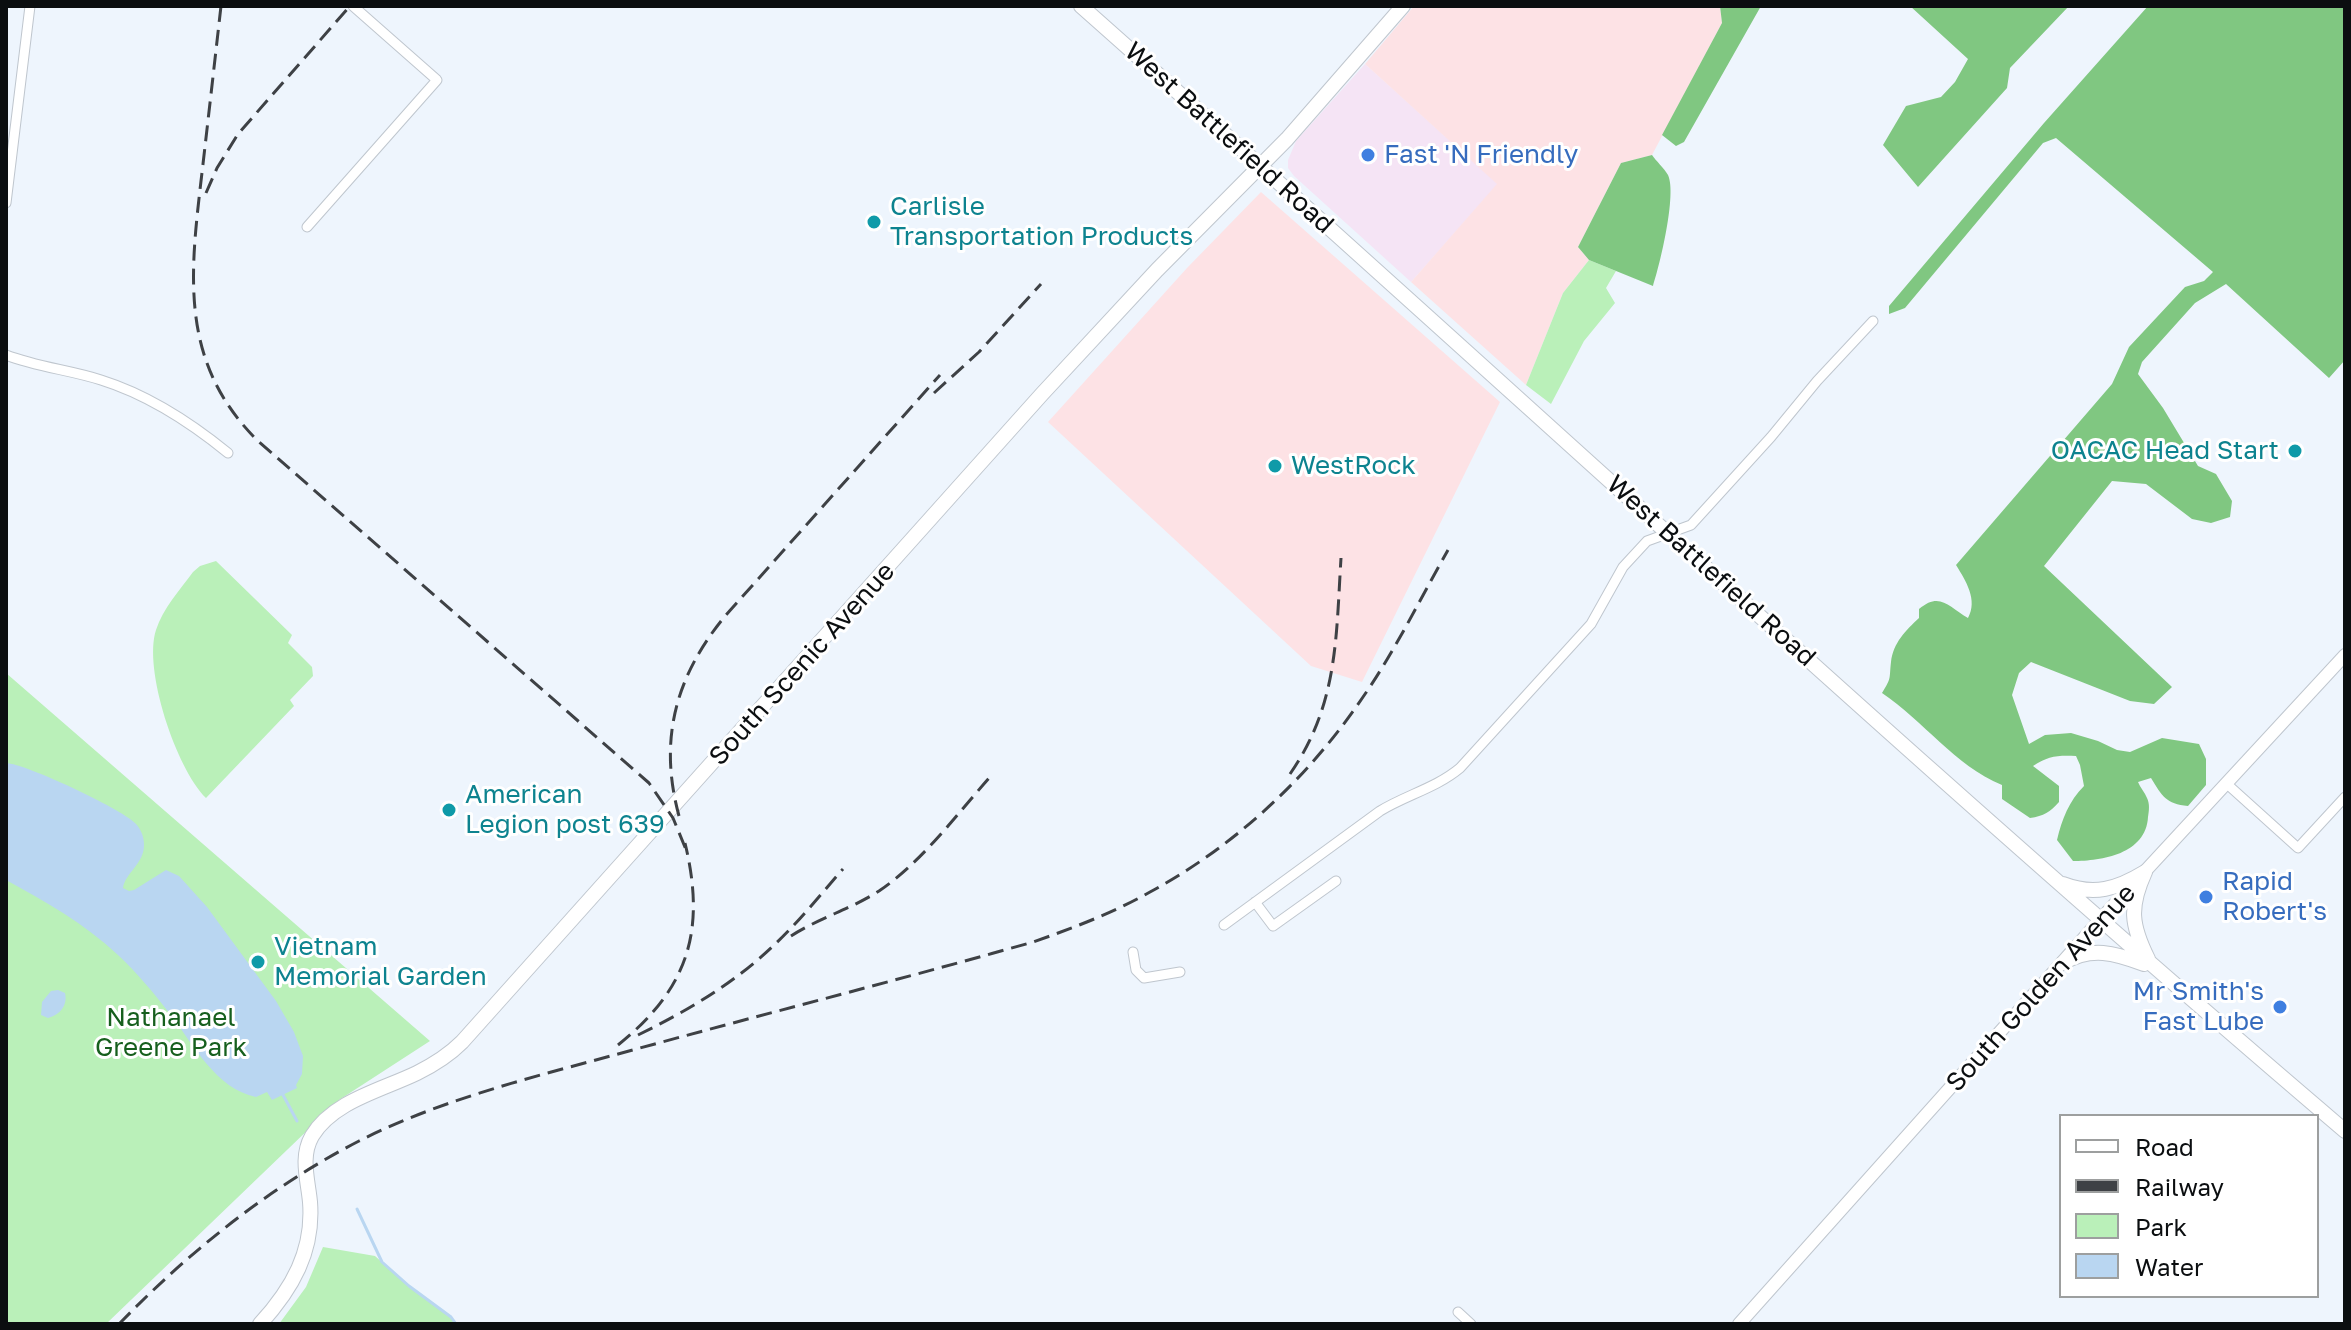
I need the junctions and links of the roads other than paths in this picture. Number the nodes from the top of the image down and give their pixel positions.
1 (30, 6) edge
2 (353, 6) edge
3 (1081, 6) edge
4 (1403, 6) edge
5 (1261, 166) junction
6 (6, 203) edge
7 (307, 227) dead end
8 (1873, 321) dead end
9 (6, 355) edge
10 (228, 453) dead end
11 (1669, 533) junction
12 (2345, 655) edge
13 (2227, 784) junction
14 (2345, 797) edge
15 (2145, 872) junction
16 (2054, 880) junction
17 (1336, 881) dead end
18 (1255, 902) junction
19 (2100, 920) junction
20 (1224, 925) dead end
21 (1133, 952) dead end
22 (2063, 963) junction
23 (2152, 966) junction
24 (1180, 972) dead end
25 (2345, 1131) edge
26 (1458, 1312) dead end
27 (260, 1324) edge
28 (1471, 1324) edge
29 (1739, 1324) edge

1 - 6 street
2 - 7 street
3 - 5 main road, West Battlefield Road
4 - 5 main road, South Scenic Avenue
5 - 11 main road, West Battlefield Road
5 - 27 main road, South Scenic Avenue
8 - 11 street
9 - 10 street
11 - 16 main road, West Battlefield Road
11 - 18 street
12 - 13 street, South Golden Avenue
13 - 14 street
13 - 15 street, South Golden Avenue
15 - 16 main road
15 - 19 street, South Golden Avenue
15 - 23 main road
16 - 19 main road, West Battlefield Road
17 - 18 street
18 - 20 street
19 - 22 street, South Golden Avenue
19 - 23 main road, West Battlefield Road
21 - 24 street
22 - 23 main road
22 - 29 street, South Golden Avenue
23 - 25 main road, West Battlefield Road
26 - 28 street

